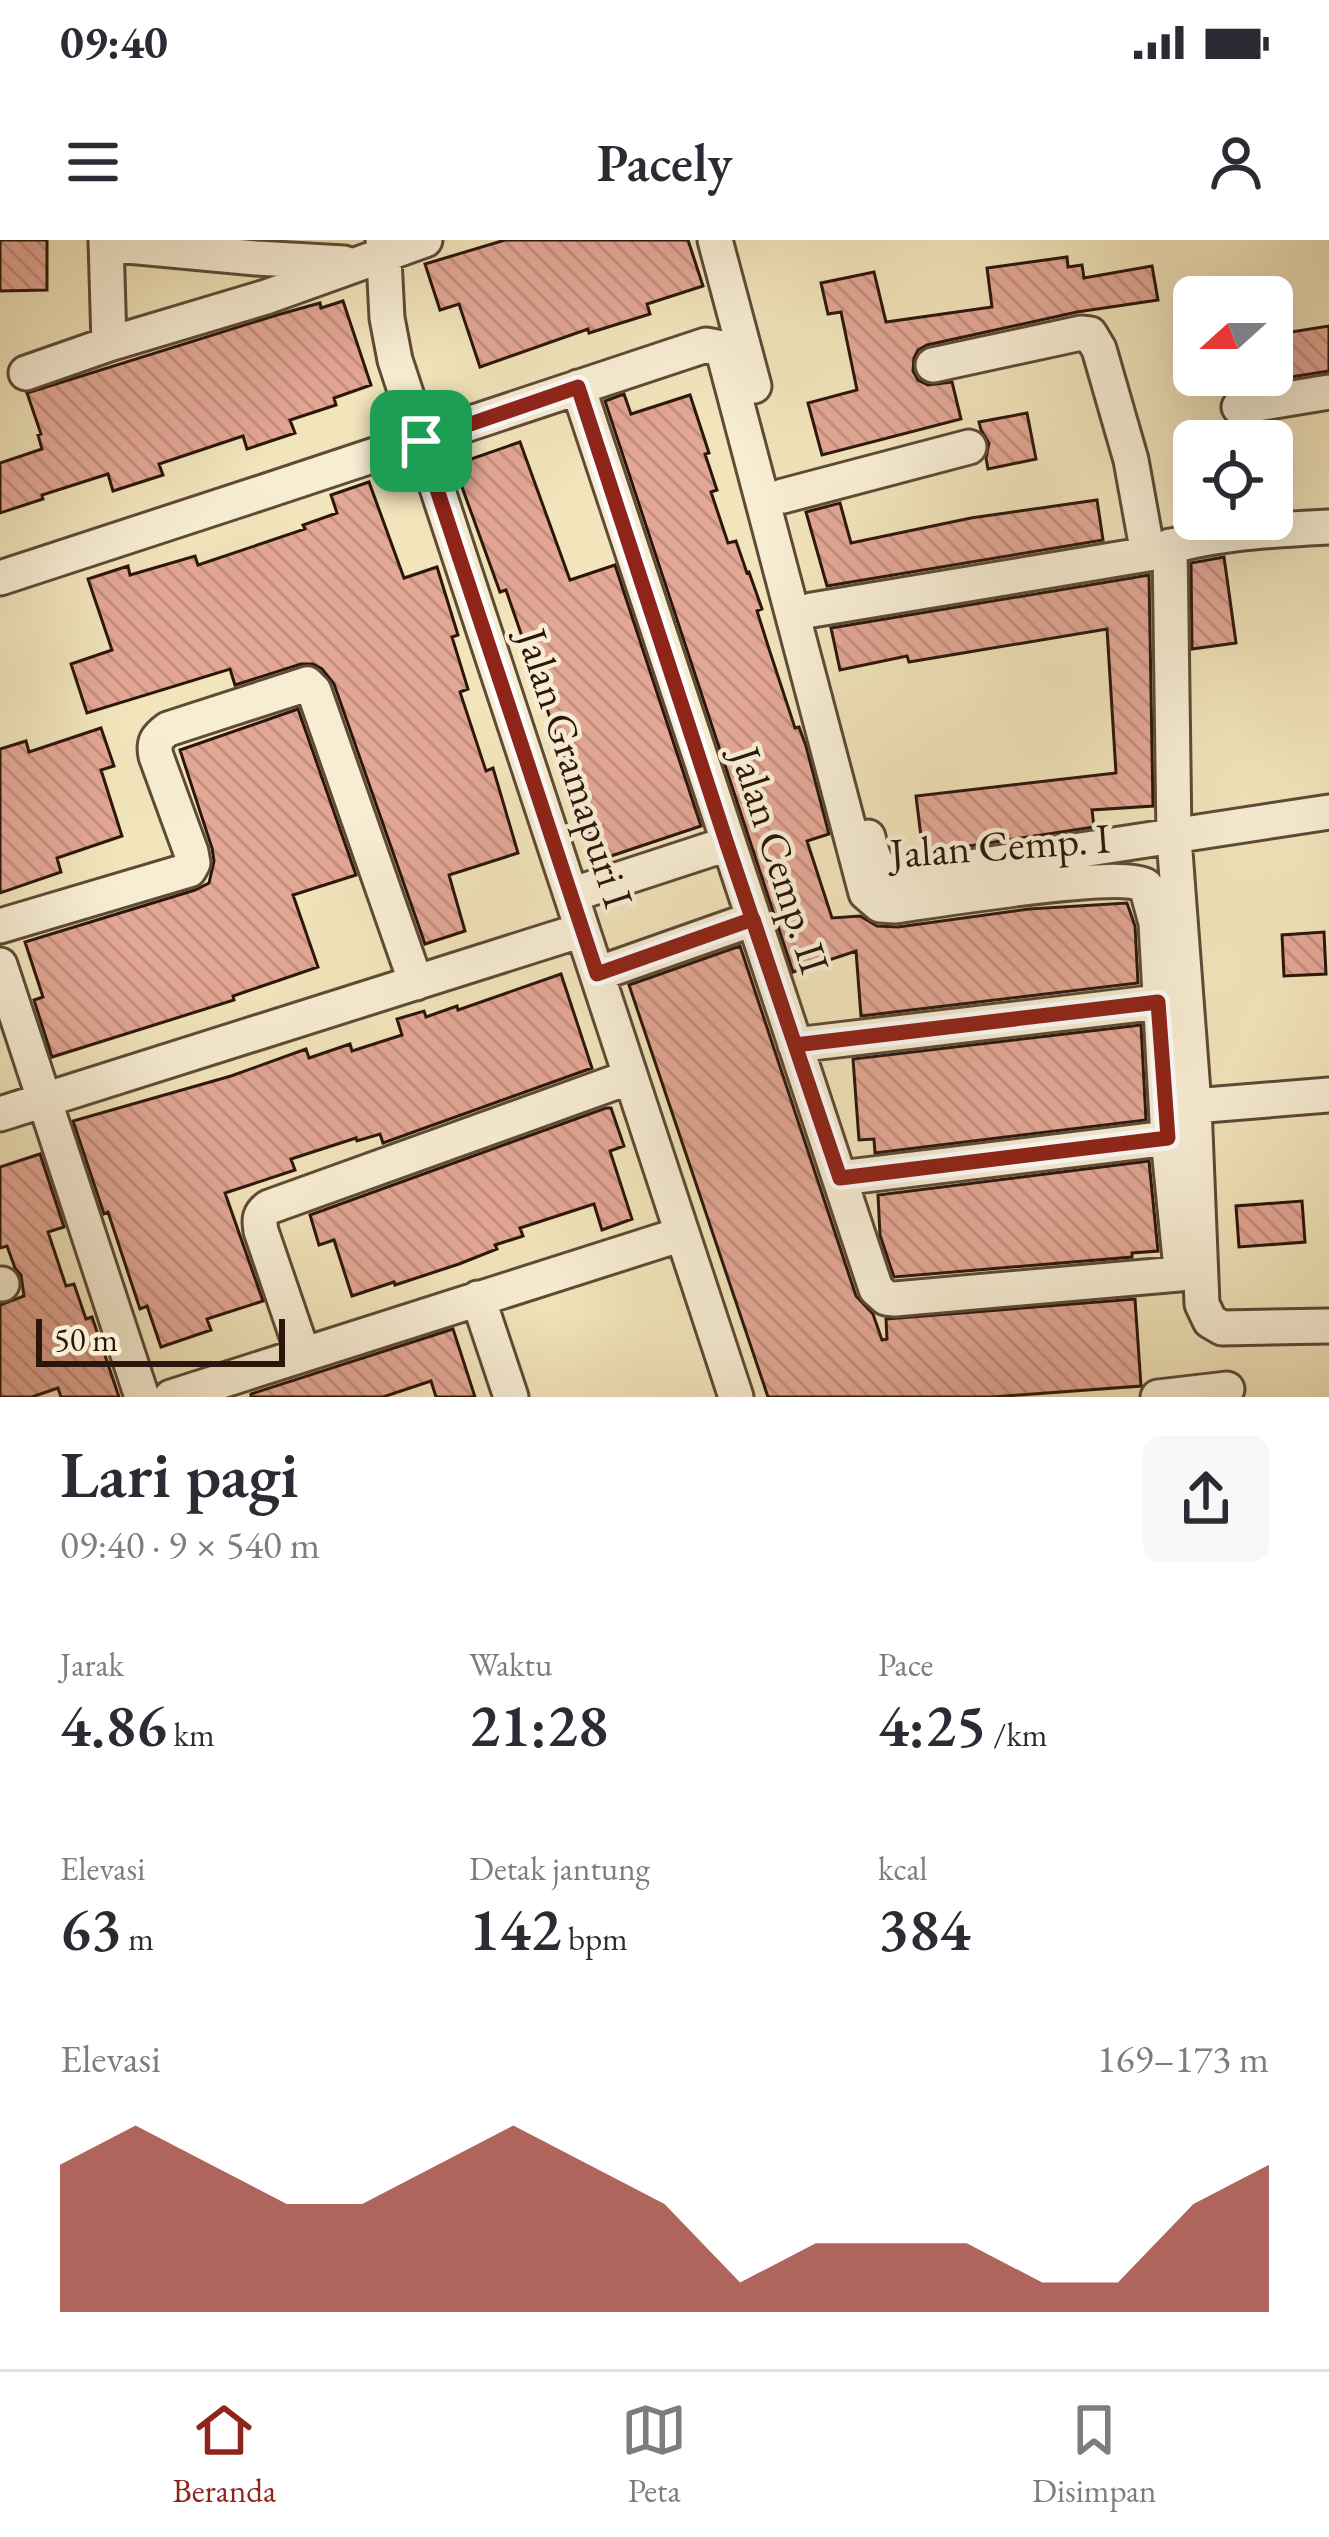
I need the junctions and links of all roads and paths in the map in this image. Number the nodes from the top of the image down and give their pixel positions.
1 (425, 240) edge
2 (715, 240) edge
3 (106, 242) edge
4 (256, 249) edge
5 (374, 253) edge
6 (109, 344) junction
7 (933, 365) dead end
8 (26, 374) dead end
9 (578, 387) junction
10 (1329, 392) edge
11 (1239, 407) dead end
12 (421, 441) junction
13 (969, 447) dead end
14 (783, 496) junction
15 (1329, 527) edge
16 (1159, 550) junction
17 (0, 578) edge
18 (812, 610) junction
19 (1329, 812) edge
20 (1174, 838) junction
21 (727, 844) junction
22 (571, 896) junction
23 (753, 919) junction
24 (0, 926) edge
25 (582, 930) junction
26 (0, 965) edge
27 (597, 974) junction
28 (416, 983) junction
29 (1158, 1002) junction
30 (795, 1045) junction
31 (630, 1077) junction
32 (1329, 1095) edge
33 (44, 1100) junction
34 (1194, 1106) junction
35 (0, 1114) edge
36 (1168, 1138) junction
37 (840, 1178) junction
38 (682, 1234) junction
39 (1163, 1276) joint
40 (478, 1298) junction
41 (1329, 1327) edge
42 (1222, 1328) junction
43 (303, 1354) junction
44 (1217, 1394) edge
45 (142, 1397) edge
46 (171, 1397) edge
47 (511, 1397) edge
48 (736, 1397) edge
49 (1158, 1397) edge

1 - 5 street
2 - 14 street
3 - 4 street
3 - 6 street
4 - 5 street
5 - 6 street
5 - 12 street, Jalan Gramapuri I
6 - 8 street
7 - 16 street
9 - 12 street
9 - 21 street, Jalan Cemp. II
9 - 29 street, Jalan Cemp. I
10 - 11 street
12 - 17 street
12 - 22 street, Jalan Gramapuri I
13 - 14 street
14 - 18 street
15 - 16 street
16 - 18 street
16 - 20 street
18 - 20 street
19 - 20 street
20 - 34 street
21 - 22 street
21 - 23 street, Jalan Cemp. II
22 - 25 street, Jalan Gramapuri I
23 - 27 street
23 - 30 street, Jalan Cemp. II
24 - 28 street
25 - 27 street, Jalan Gramapuri I
25 - 28 street
26 - 33 street
27 - 31 street, Jalan Gramapuri I
28 - 33 street
29 - 30 street
29 - 36 street, Jalan Cemp. I
30 - 37 street, Jalan Cemp. II
31 - 38 street, Jalan Gramapuri I
31 - 43 street
32 - 34 street
33 - 35 street
33 - 45 street
34 - 42 street
36 - 37 street
36 - 39 street, Jalan Cemp. I
37 - 39 street, Jalan Cemp. II
38 - 40 street
38 - 48 street, Jalan Gramapuri I
40 - 43 street
40 - 47 street
41 - 42 street
42 - 44 street
43 - 46 street
44 - 49 street

